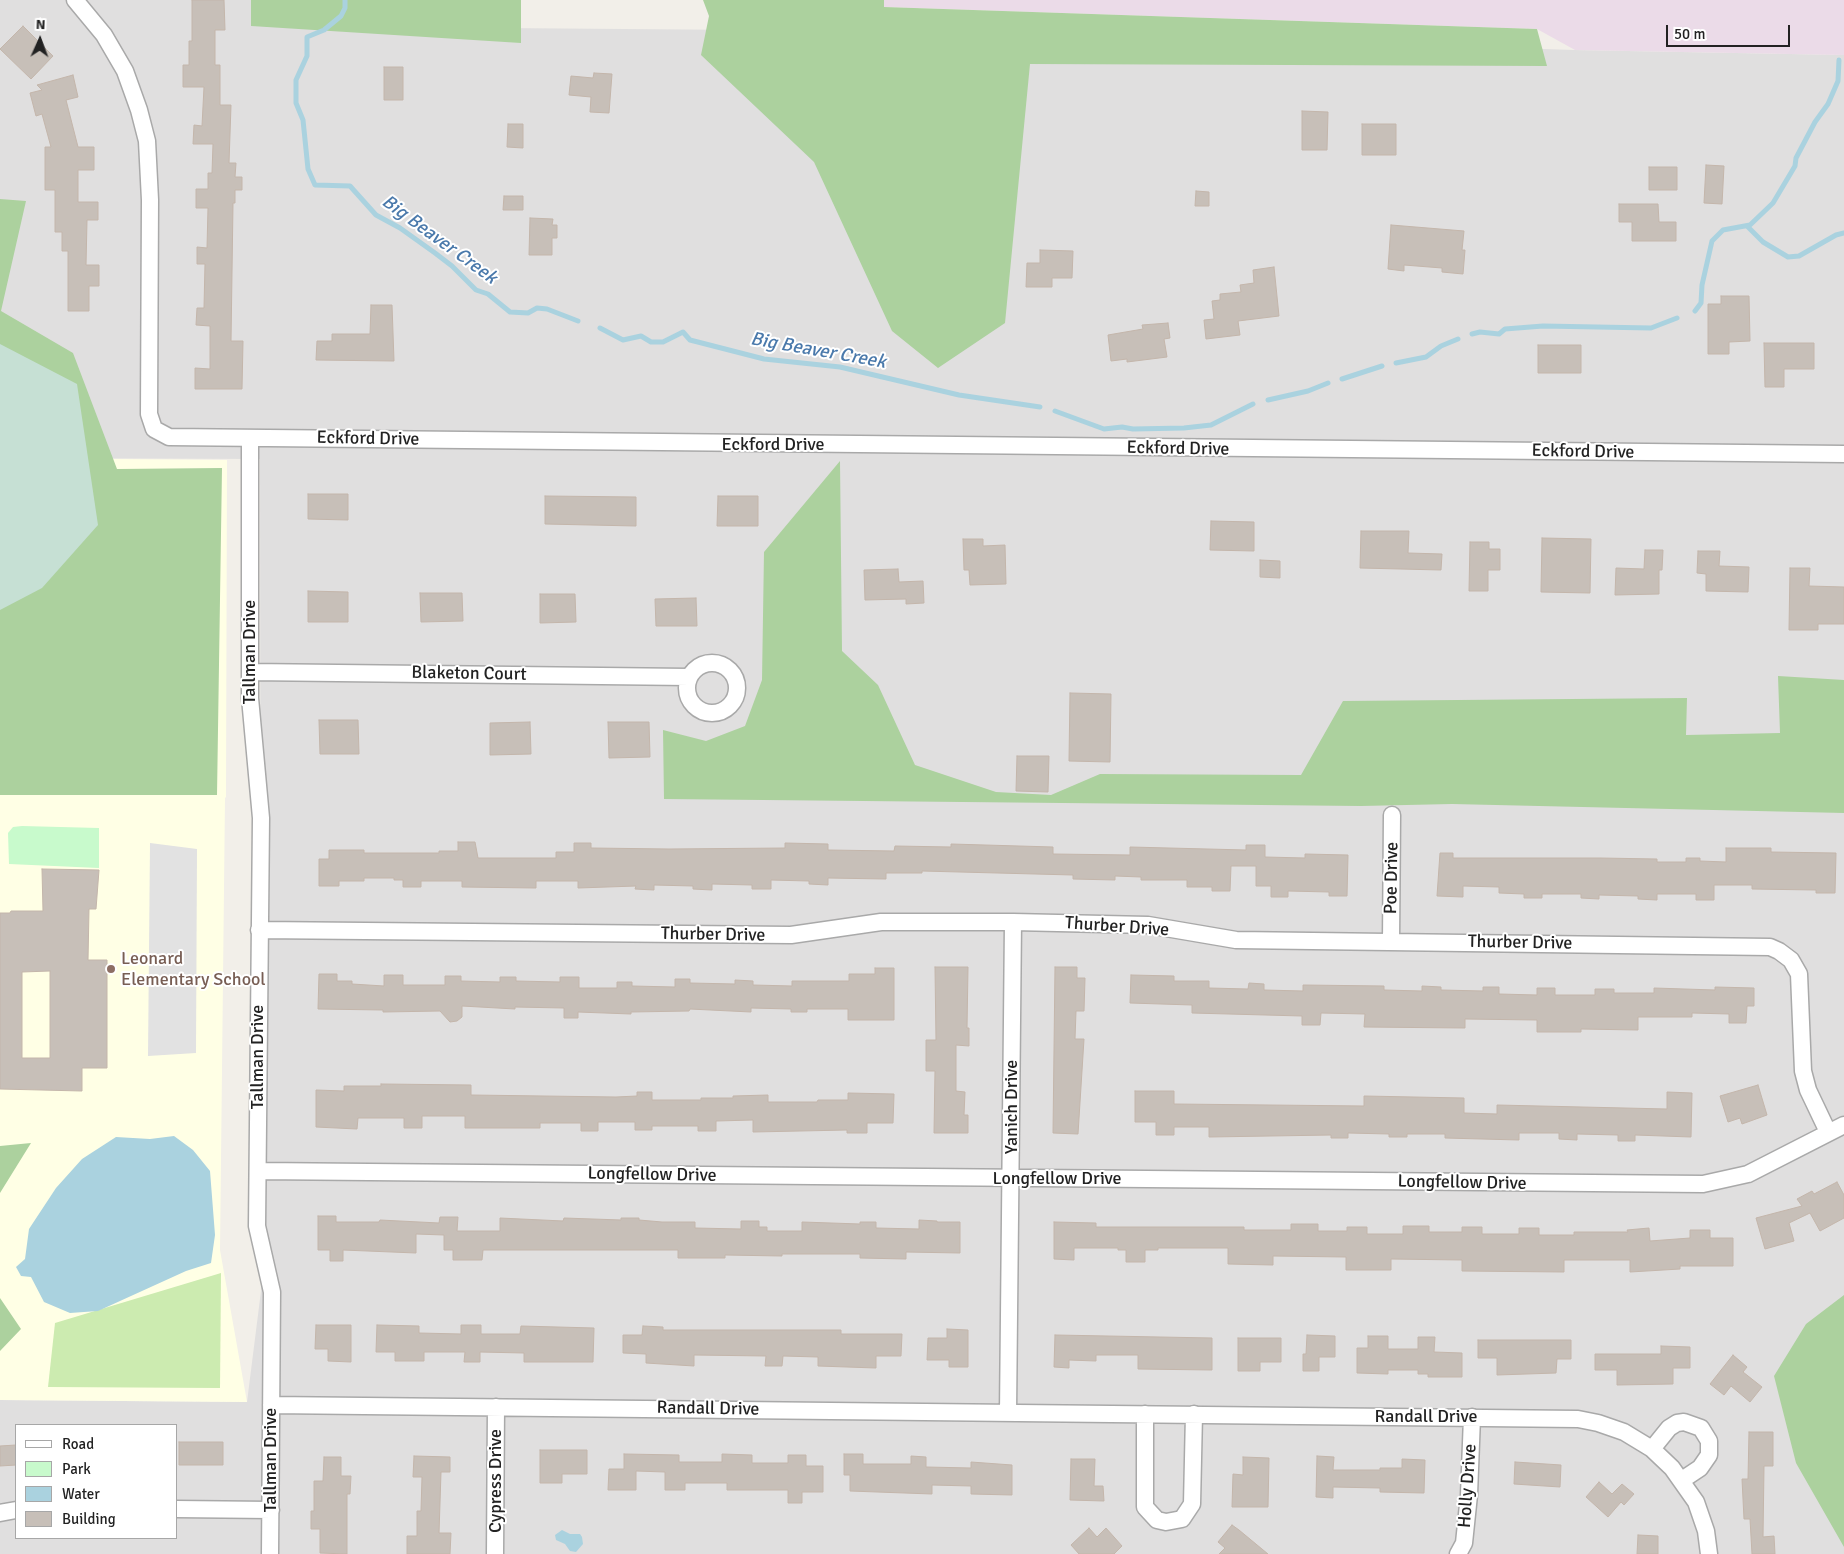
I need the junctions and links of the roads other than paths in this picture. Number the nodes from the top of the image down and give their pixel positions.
1 (76, 0) edge
2 (250, 438) junction
3 (1844, 454) edge
4 (250, 672) junction
5 (689, 677) dead end
6 (1392, 815) dead end
7 (1013, 922) junction
8 (259, 930) junction
9 (1391, 942) junction
10 (1844, 1126) edge
11 (1828, 1132) junction
12 (258, 1171) junction
13 (1011, 1178) junction
14 (271, 1405) junction
15 (496, 1407) junction
16 (1008, 1412) junction
17 (1145, 1414) junction
18 (1194, 1414) junction
19 (1472, 1417) junction
20 (1652, 1449) junction
21 (1682, 1480) junction
22 (178, 1509) edge
23 (15, 1510) edge
24 (270, 1510) junction
25 (0, 1513) edge
26 (270, 1554) edge
27 (495, 1554) edge
28 (1458, 1554) edge
29 (1709, 1554) edge

1 - 2 street, Eckford Drive
2 - 3 street, Eckford Drive
2 - 4 street, Tallman Drive
4 - 5 street, Blaketon Court
4 - 8 street, Tallman Drive
6 - 9 street, Poe Drive
7 - 8 street, Thurber Drive
7 - 9 street, Thurber Drive
7 - 13 street, Yanich Drive
8 - 12 street, Tallman Drive
9 - 11 street, Thurber Drive
10 - 11 street, Longfellow Drive
11 - 13 street, Longfellow Drive
12 - 13 street, Longfellow Drive
12 - 14 street, Tallman Drive
13 - 16 street, Yanich Drive
14 - 15 street, Randall Drive
14 - 24 street, Tallman Drive
15 - 16 street, Randall Drive
15 - 27 street, Cypress Drive
16 - 17 street, Randall Drive
17 - 18 street, Randall Drive
17 - 18 street
18 - 19 street, Randall Drive
19 - 20 street, Randall Drive
19 - 28 street, Holly Drive
20 - 21 street, Randall Drive
20 - 21 street
21 - 29 street, Randall Drive
22 - 24 street
23 - 25 street
24 - 26 street, Tallman Drive

